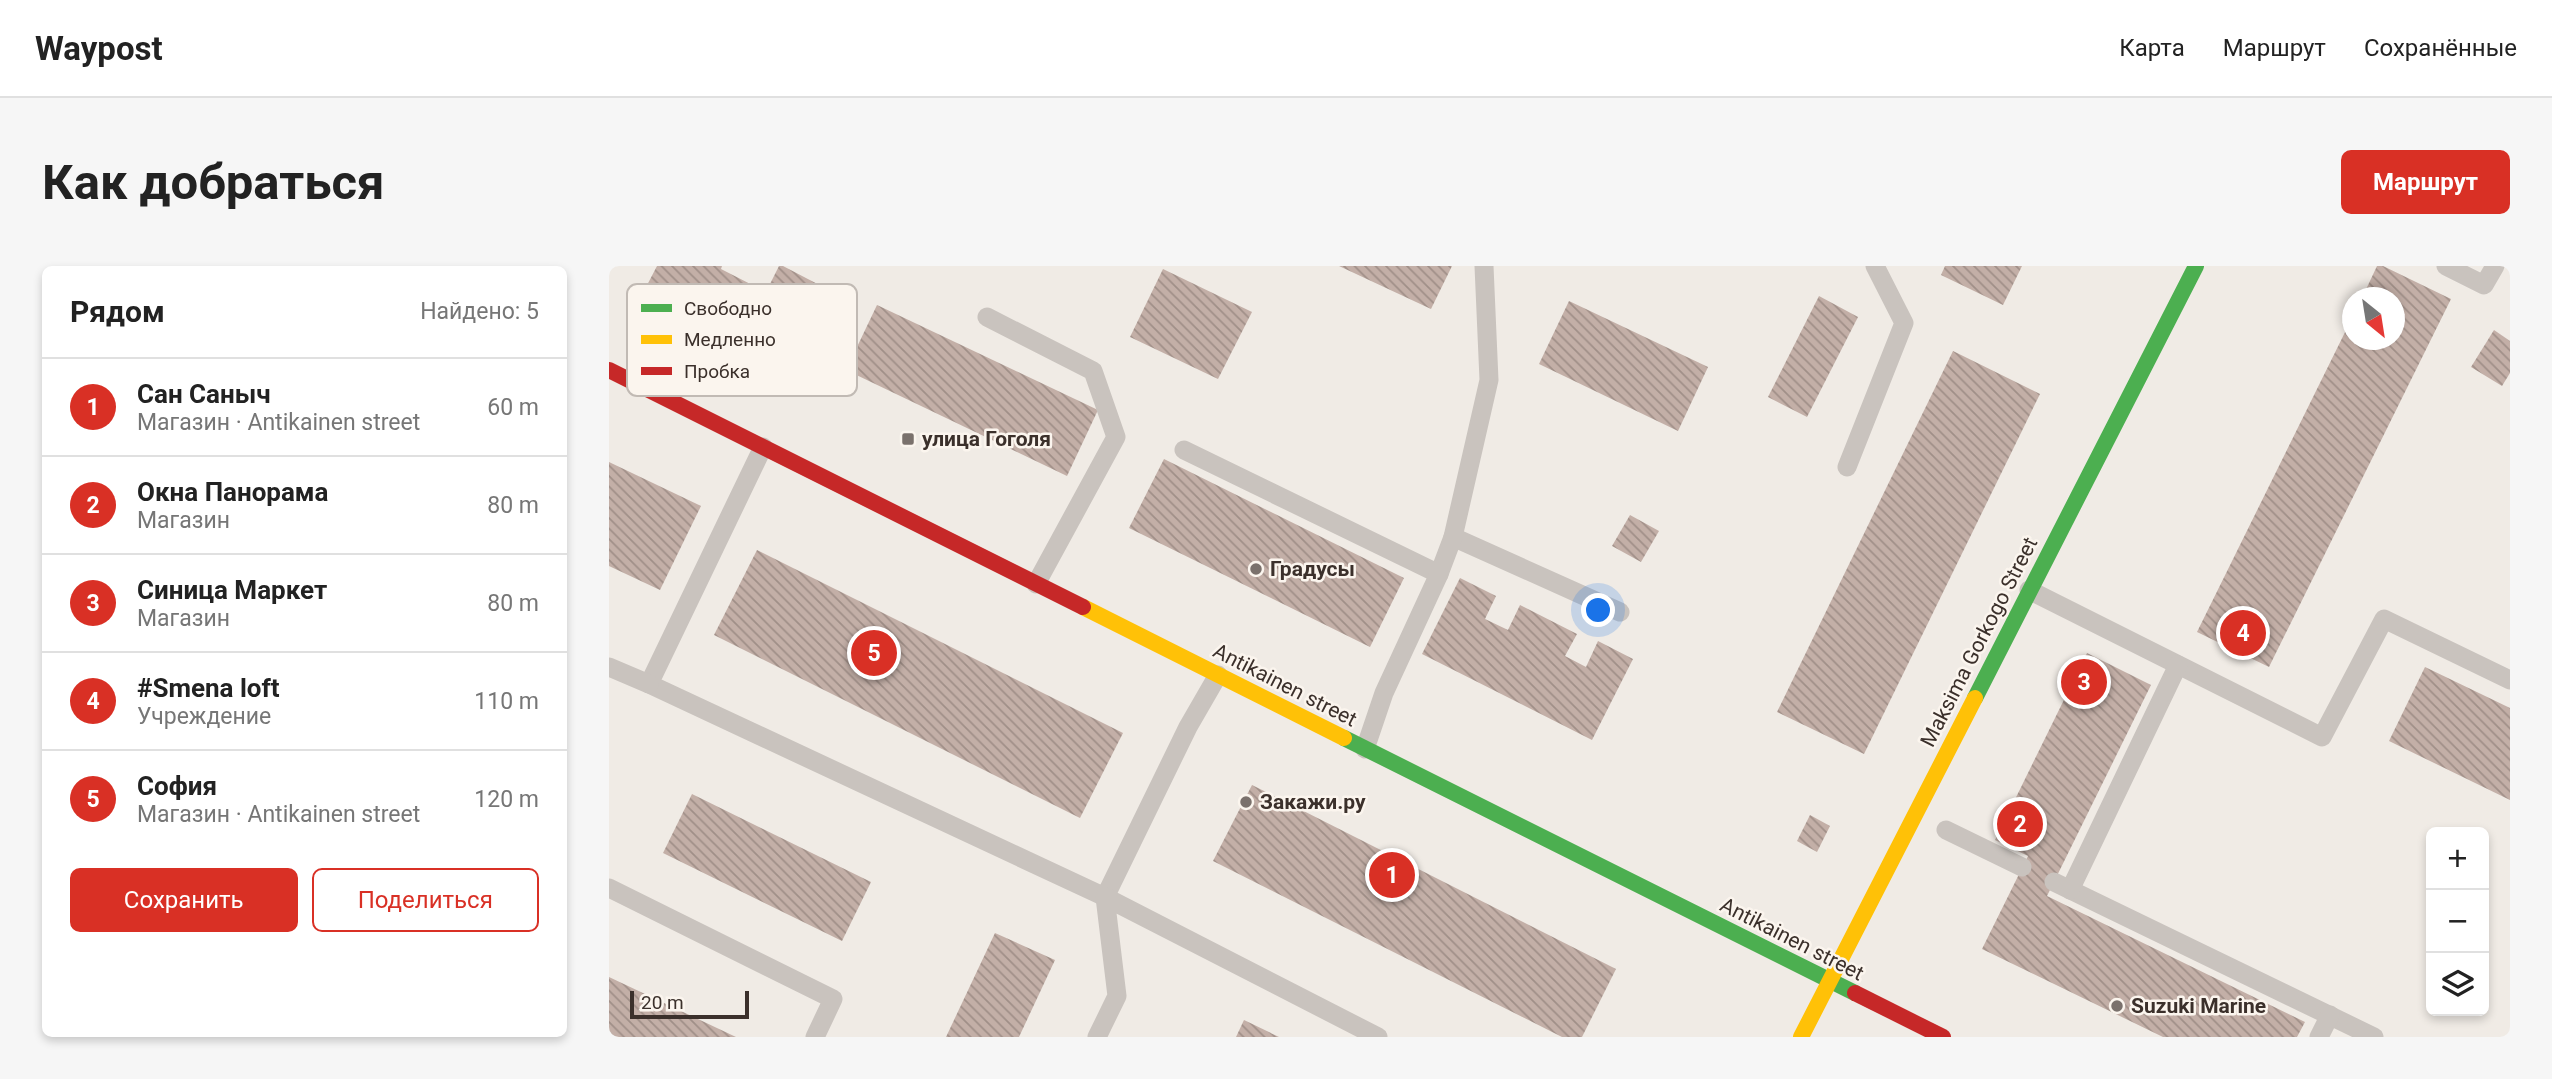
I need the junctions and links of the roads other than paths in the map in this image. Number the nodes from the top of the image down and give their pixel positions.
1 (1484, 266) edge
2 (1875, 266) edge
3 (2196, 266) edge
4 (2446, 266) edge
5 (2495, 266) edge
6 (987, 317) dead end
7 (609, 370) edge
8 (627, 379) edge
9 (661, 396) edge
10 (763, 447) junction
11 (1184, 450) dead end
12 (1847, 467) dead end
13 (1453, 537) junction
14 (1439, 574) junction
15 (1036, 584) junction
16 (2029, 590) junction
17 (1620, 612) dead end
18 (2178, 665) junction
19 (609, 667) edge
20 (1218, 675) junction
21 (2510, 680) edge
22 (649, 684) junction
23 (1365, 749) junction
24 (1946, 830) dead end
25 (2022, 867) dead end
26 (609, 888) edge
27 (1105, 897) junction
28 (1828, 981) junction
29 (2330, 1015) junction
30 (815, 1037) edge
31 (1097, 1037) edge
32 (1378, 1037) edge
33 (1801, 1037) edge
34 (1943, 1037) edge
35 (2319, 1037) edge
36 (2374, 1037) edge

1 - 13 lane
2 - 12 lane
3 - 16 main road, Maksima Gorkogo Street
4 - 5 lane
6 - 15 lane
7 - 8 main road, Antikainen street
9 - 10 main road, Antikainen street
10 - 15 main road, Antikainen street
10 - 22 lane
11 - 14 lane
13 - 14 lane
13 - 17 lane
14 - 23 lane
15 - 20 main road, Antikainen street
16 - 18 lane
16 - 28 main road, Maksima Gorkogo Street
18 - 21 lane
18 - 29 lane
19 - 22 lane
20 - 23 main road, Antikainen street
20 - 27 lane
22 - 27 lane
23 - 28 main road, Antikainen street
24 - 25 lane
26 - 30 lane
27 - 31 lane
27 - 32 lane
28 - 33 main road, Maksima Gorkogo Street
28 - 34 main road, Antikainen street
29 - 35 lane
29 - 36 lane

